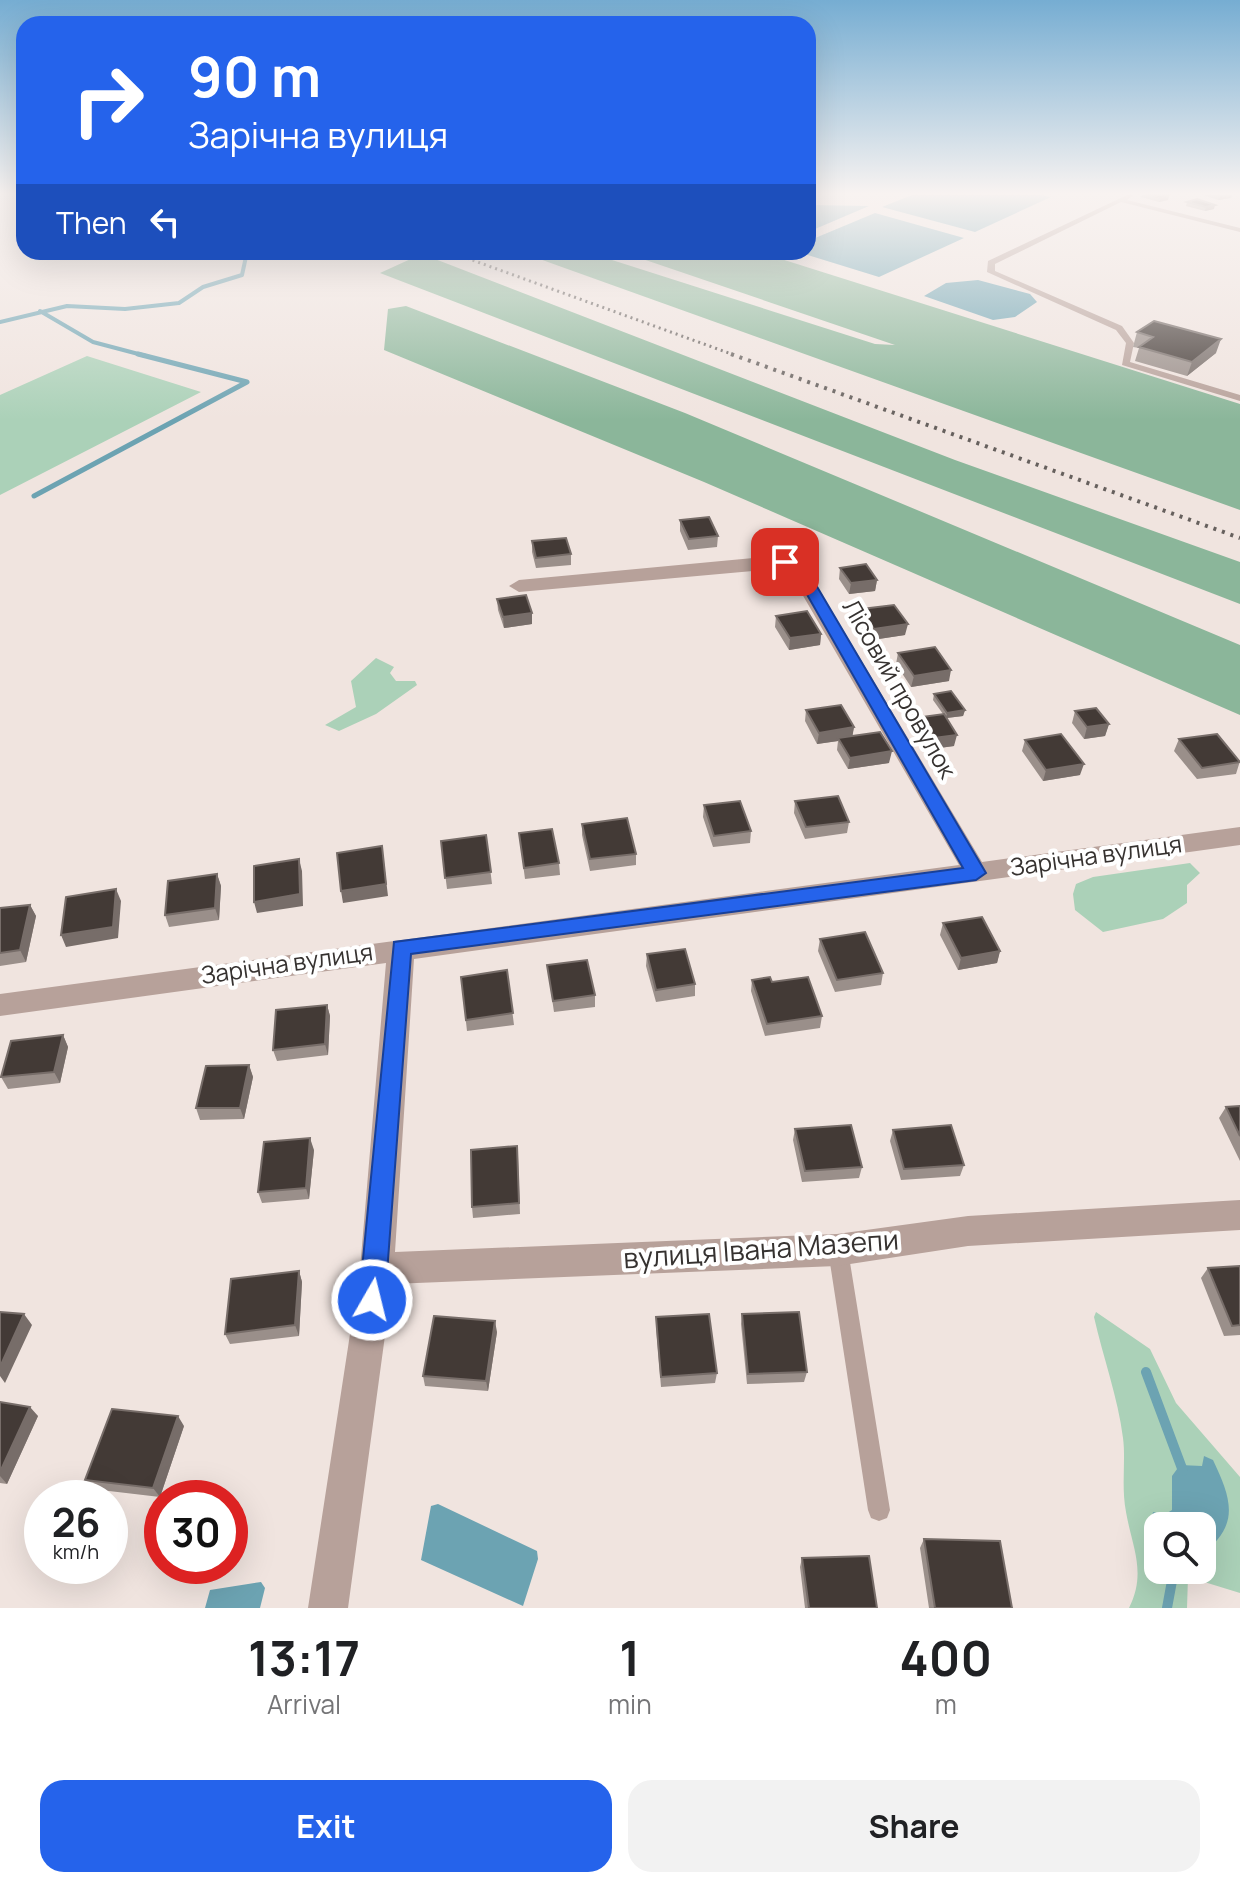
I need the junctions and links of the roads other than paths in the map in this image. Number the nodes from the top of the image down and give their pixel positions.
1 (991, 270) edge
2 (1240, 398) edge
3 (519, 586) dead end
4 (1240, 836) edge
5 (976, 873) junction
6 (401, 948) junction
7 (0, 1005) edge
8 (1240, 1215) edge
9 (837, 1250) junction
10 (377, 1269) junction
11 (879, 1510) dead end
12 (328, 1608) edge

1 - 2 lane
3 - 5 street, Лісовий провулок
4 - 5 street, Зарічна вулиця
5 - 6 street, Зарічна вулиця
6 - 7 street, Зарічна вулиця
6 - 10 street
8 - 9 street, вулиця Івана Мазепи
9 - 10 street, вулиця Івана Мазепи
9 - 11 lane
10 - 12 street

